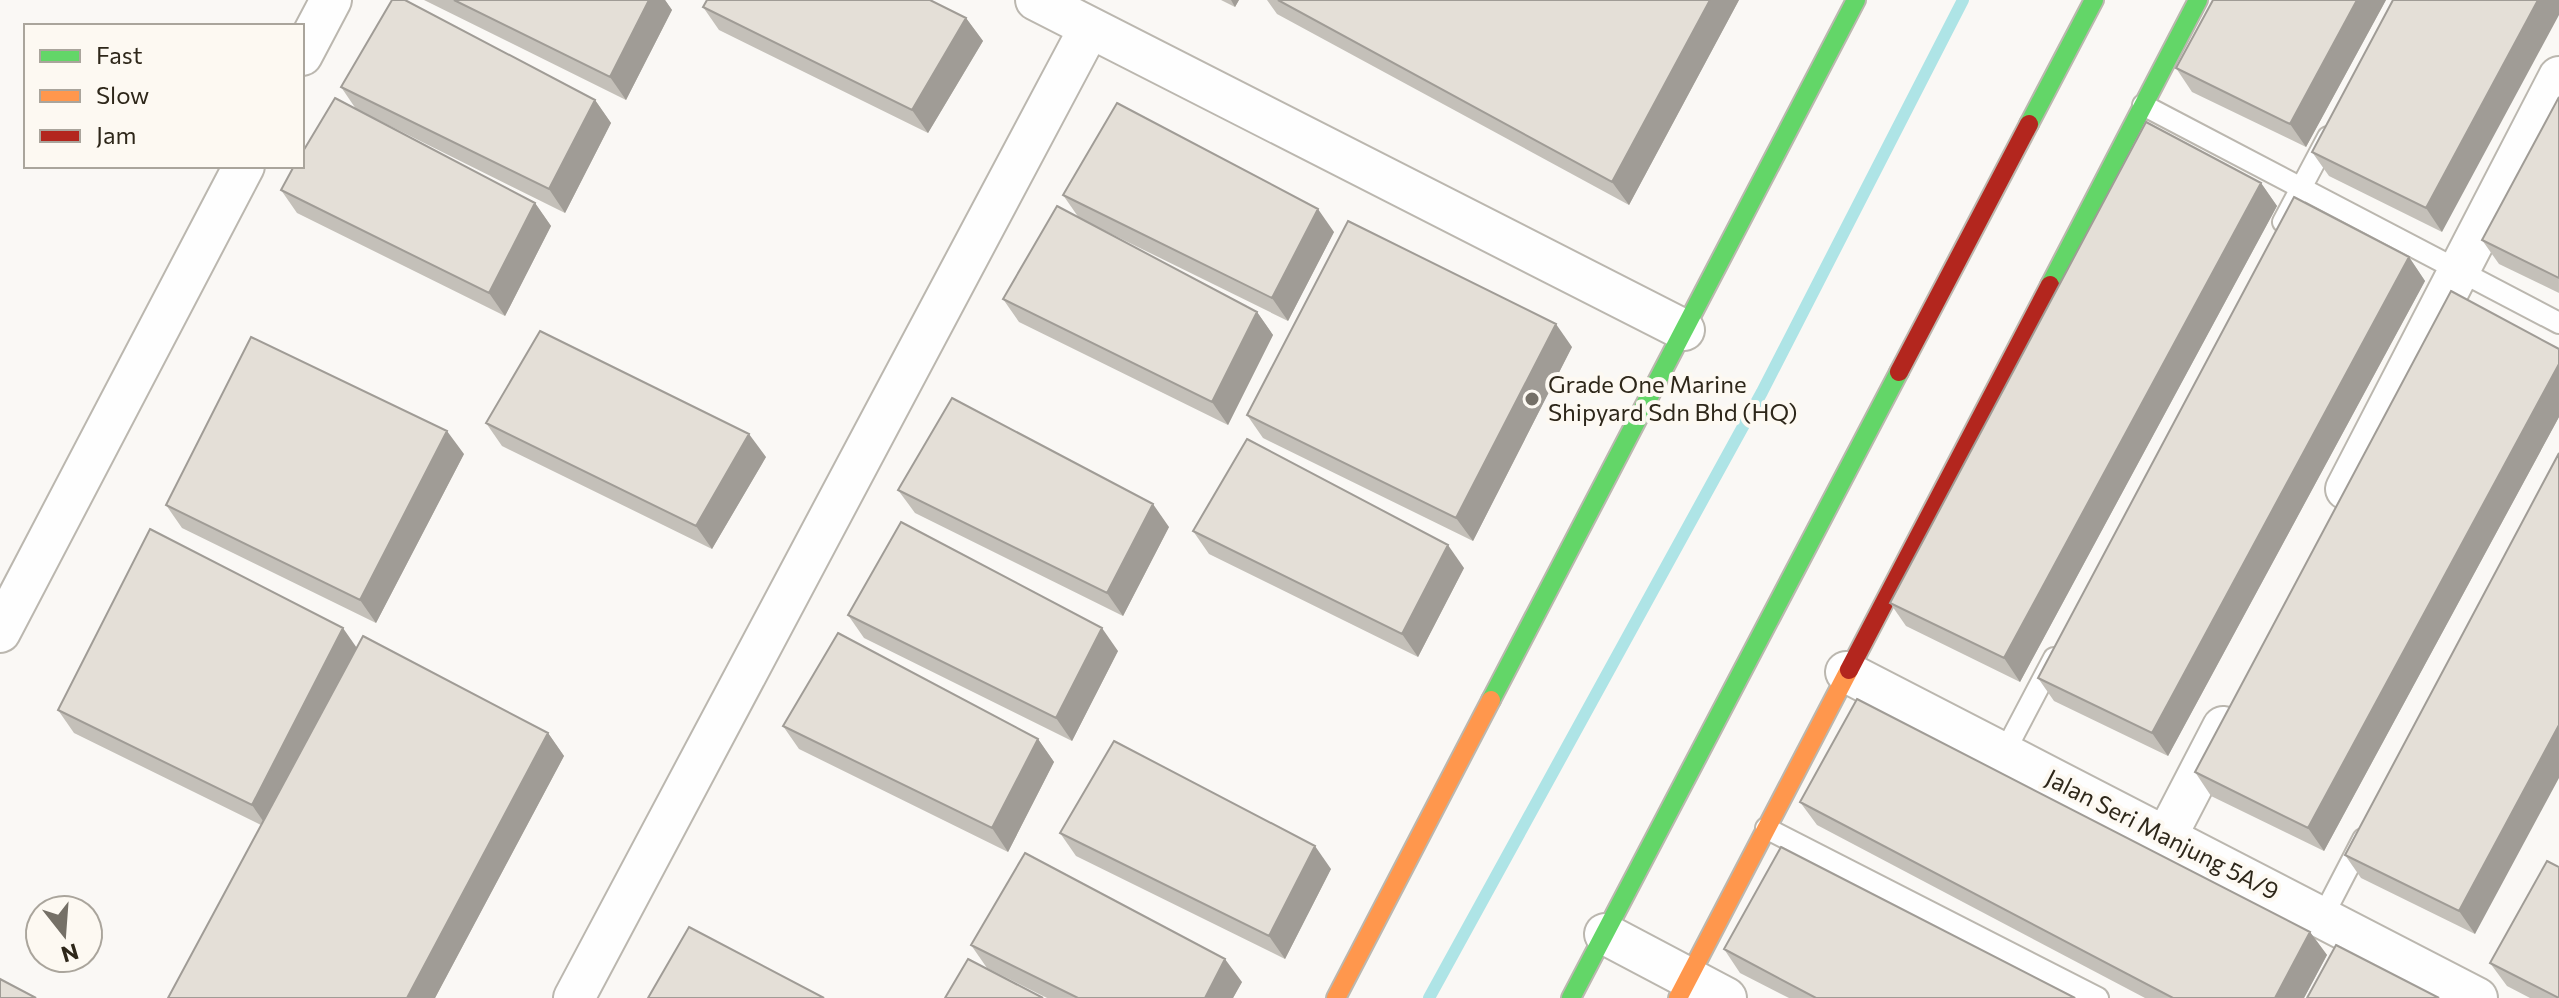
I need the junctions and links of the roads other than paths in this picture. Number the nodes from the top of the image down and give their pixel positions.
1 (331, 0) edge
2 (1036, 0) edge
3 (1856, 0) edge
4 (2094, 0) edge
5 (2198, 0) edge
6 (1089, 29) junction
7 (304, 51) edge
8 (2559, 77) edge
9 (2143, 105) junction
10 (2337, 121) edge
11 (243, 168) edge
12 (2301, 188) junction
13 (2272, 245) edge
14 (2459, 270) junction
15 (2559, 323) edge
16 (1684, 330) junction
17 (2327, 525) edge
18 (0, 632) edge
19 (2064, 640) edge
20 (1846, 672) junction
21 (2240, 695) edge
22 (2004, 753) junction
23 (2372, 820) edge
24 (1766, 828) junction
25 (2166, 837) junction
26 (2322, 918) junction
27 (1605, 934) junction
28 (1683, 988) edge
29 (2493, 994) edge
30 (574, 998) edge
31 (1336, 998) edge
32 (1571, 998) edge
33 (1726, 998) edge
34 (2098, 998) edge

1 - 7 street
2 - 6 street
3 - 16 street
4 - 27 street
5 - 9 street
6 - 16 street
6 - 30 street
8 - 14 street
9 - 12 lane
9 - 20 street
10 - 12 lane
11 - 18 street
12 - 13 lane
12 - 14 lane
14 - 15 lane
14 - 17 street
16 - 31 street
19 - 22 lane
20 - 22 street, Jalan Seri Manjung 5A/9
20 - 24 street
21 - 25 street
22 - 25 street, Jalan Seri Manjung 5A/9
23 - 26 lane
24 - 28 street
24 - 34 lane
25 - 26 street, Jalan Seri Manjung 5A/9
26 - 29 street, Jalan Seri Manjung 5A/9
27 - 28 street
27 - 32 street
28 - 33 street

